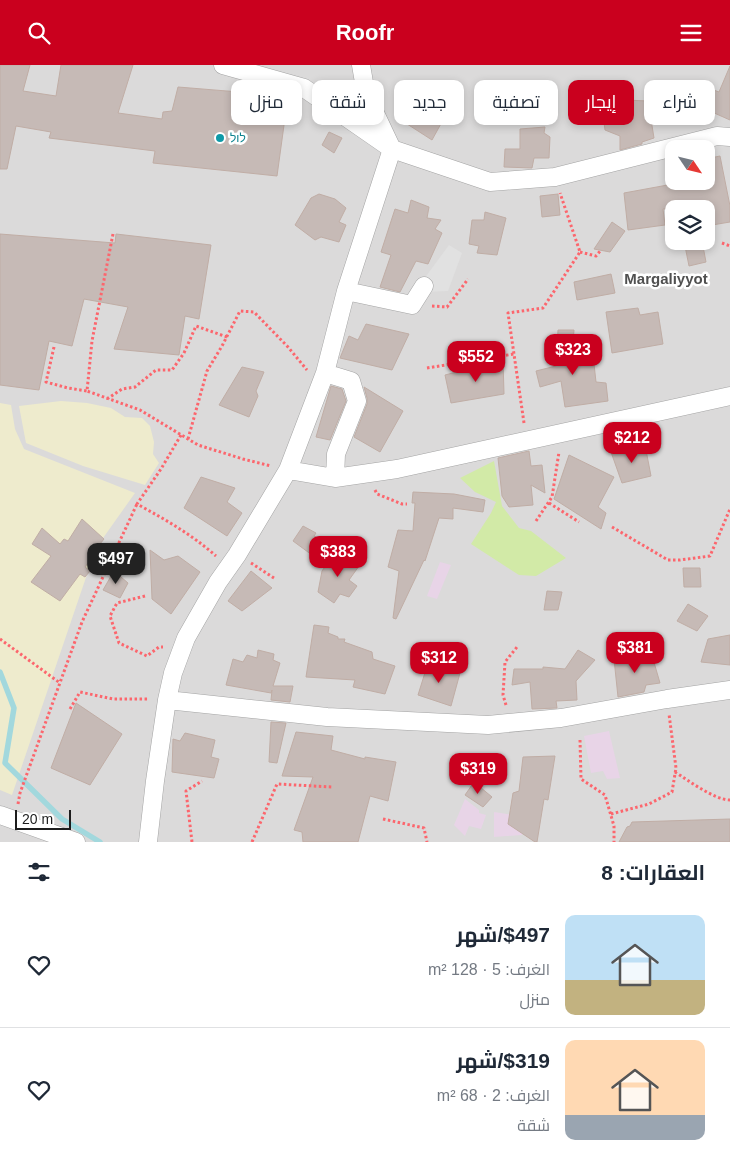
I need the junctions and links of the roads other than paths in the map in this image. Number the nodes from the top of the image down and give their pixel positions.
1 (223, 65) edge
2 (362, 65) edge
3 (730, 137) edge
4 (392, 149) junction
5 (424, 286) dead end
6 (346, 291) junction
7 (322, 380) junction
8 (730, 396) edge
9 (288, 470) junction
10 (335, 477) junction
11 (730, 690) edge
12 (167, 700) junction
13 (8, 817) edge
14 (76, 842) edge
15 (148, 842) edge

1 - 4 street
2 - 4 street
3 - 4 street
4 - 6 street
5 - 6 street
6 - 7 street
7 - 9 street
7 - 10 street
8 - 10 street
9 - 10 street
9 - 12 street
11 - 12 street
12 - 15 street
13 - 14 street

